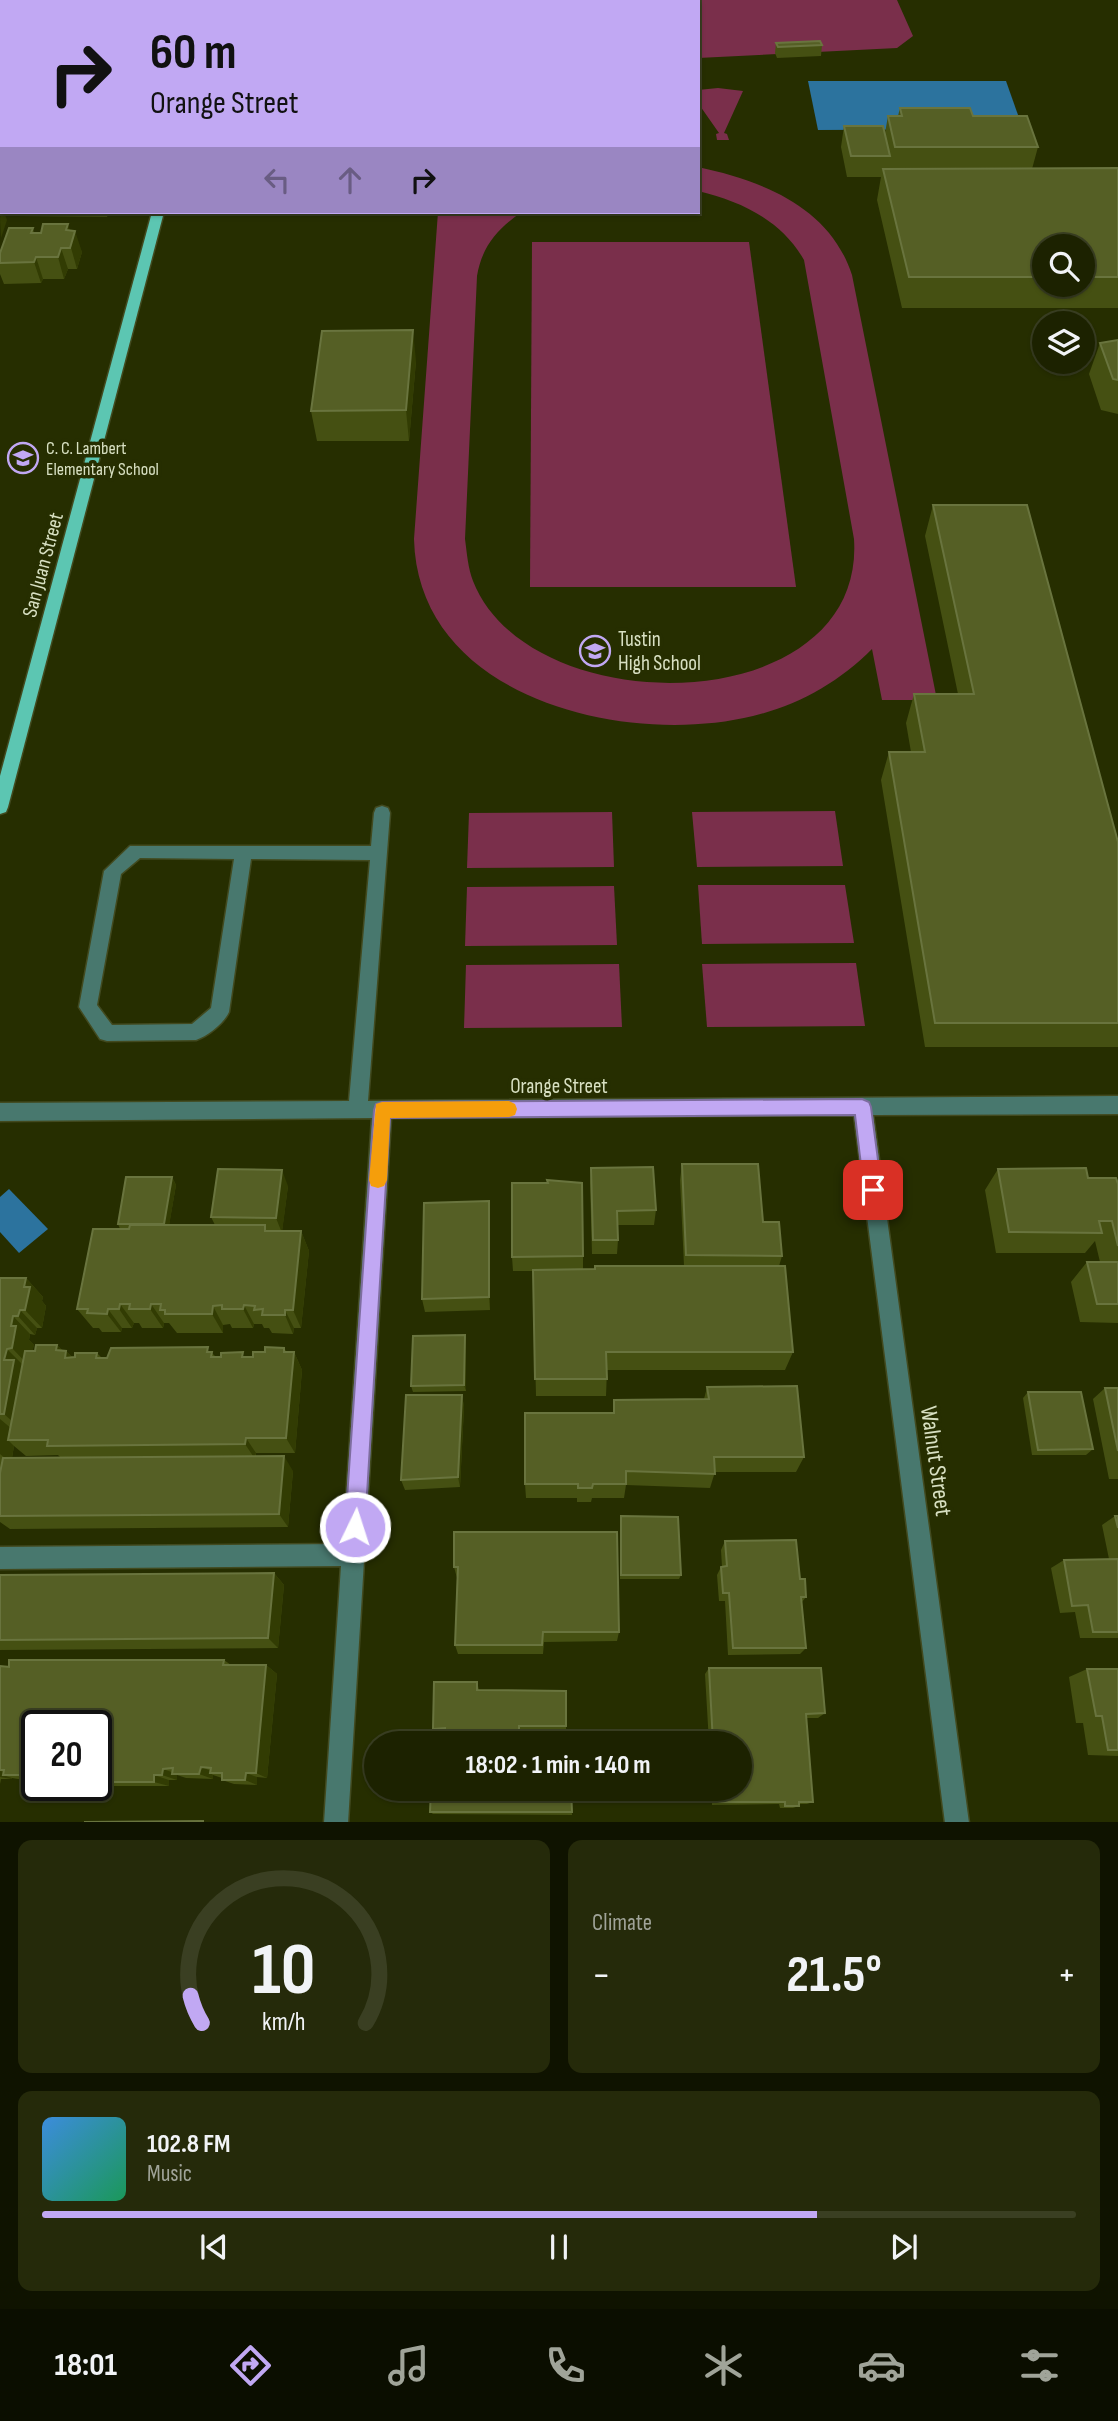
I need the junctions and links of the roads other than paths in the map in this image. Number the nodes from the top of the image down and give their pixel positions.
1 (157, 214) edge
2 (0, 807) edge
3 (382, 813) dead end
4 (244, 851) junction
5 (379, 853) junction
6 (1118, 1105) edge
7 (862, 1107) junction
8 (382, 1110) junction
9 (358, 1111) junction
10 (0, 1112) edge
11 (353, 1555) junction
12 (0, 1558) edge
13 (336, 1822) edge
14 (957, 1822) edge

1 - 2 main road, San Juan Street
3 - 5 street
4 - 4 street
4 - 5 street
5 - 9 street
6 - 7 street, Orange Street
7 - 8 street, Orange Street
7 - 14 street, Walnut Street
8 - 9 street, Orange Street
8 - 11 street
9 - 10 street, Orange Street
11 - 12 street
11 - 13 street

